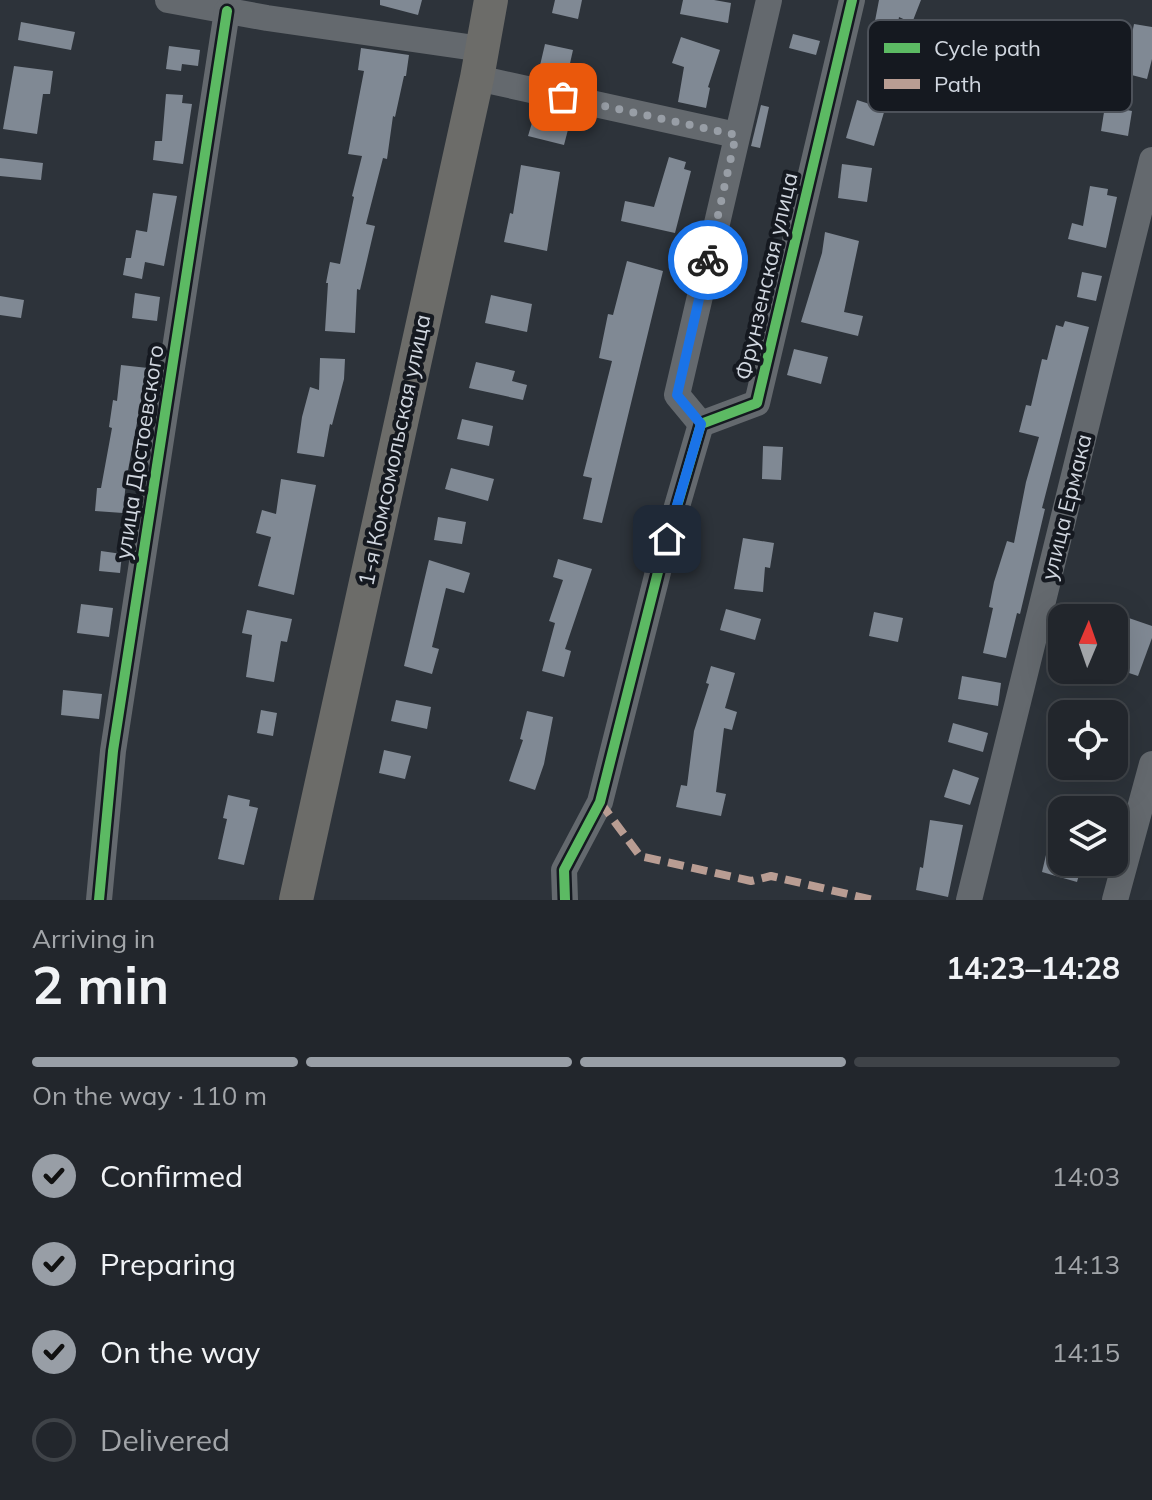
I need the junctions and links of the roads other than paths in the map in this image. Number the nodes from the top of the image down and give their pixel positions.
1 (168, 0) edge
2 (491, 0) edge
3 (769, 0) edge
4 (852, 0) edge
5 (268, 9) edge
6 (227, 11) junction
7 (480, 63) junction
8 (736, 135) junction
9 (1152, 160) edge
10 (701, 424) junction
11 (1152, 764) edge
12 (99, 900) edge
13 (296, 900) edge
14 (565, 900) edge
15 (969, 900) edge
16 (1115, 900) edge

1 - 6 street
2 - 7 main road, 1-я Комсомольская улица
3 - 8 street
4 - 10 street, Фрунзенская улица
5 - 6 street
5 - 7 street
6 - 12 street, улица Достоевского
7 - 8 street
7 - 13 main road, 1-я Комсомольская улица
8 - 10 street
9 - 15 street, улица Ермака
10 - 14 street
11 - 16 street

